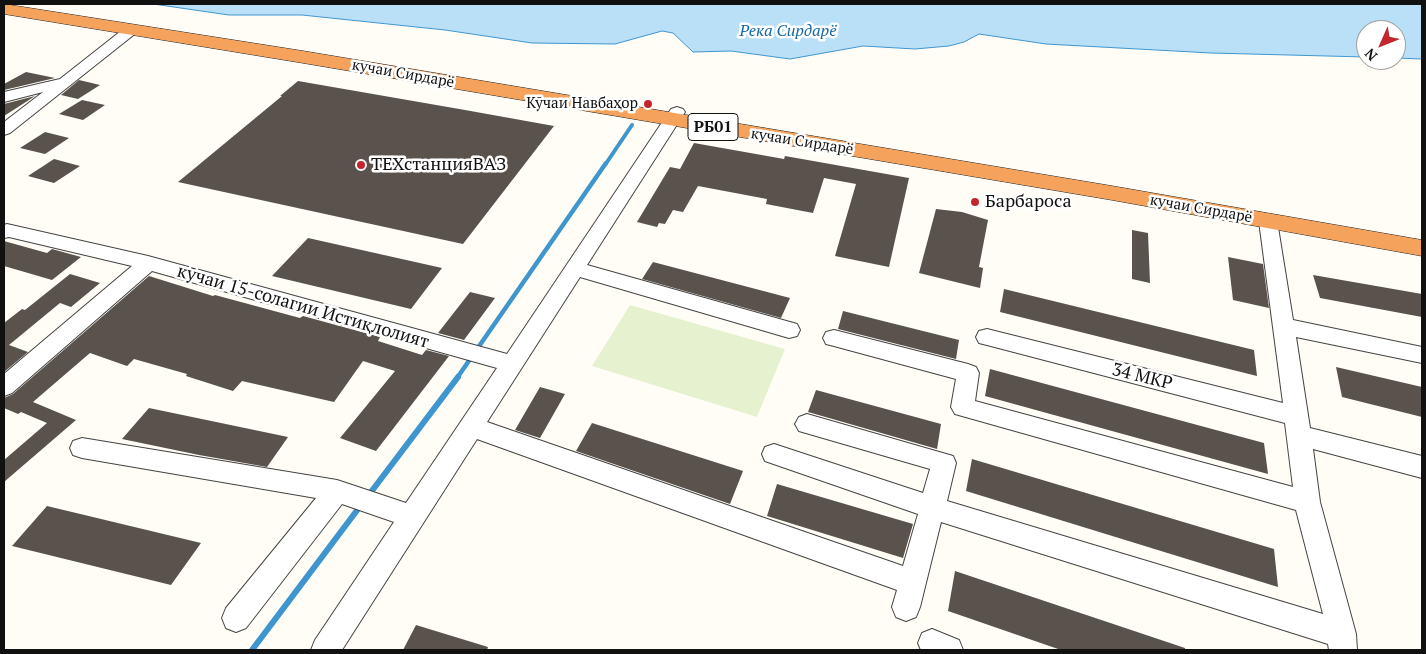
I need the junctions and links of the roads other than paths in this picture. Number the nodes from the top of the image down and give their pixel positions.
1 (5, 4) edge
2 (4, 9) edge
3 (135, 27) junction
4 (66, 81) junction
5 (4, 97) edge
6 (675, 116) junction
7 (4, 130) edge
8 (1268, 221) junction
9 (5, 230) edge
10 (1422, 238) edge
11 (1422, 248) edge
12 (148, 263) junction
13 (576, 269) junction
14 (1282, 326) junction
15 (789, 330) dead end
16 (987, 337) dead end
17 (834, 338) dead end
18 (1422, 355) edge
19 (513, 364) junction
20 (4, 387) edge
21 (807, 424) dead end
22 (1298, 426) junction
23 (472, 427) junction
24 (82, 448) dead end
25 (774, 454) dead end
26 (1422, 466) edge
27 (338, 490) junction
28 (1307, 502) junction
29 (932, 508) junction
30 (413, 517) junction
31 (912, 582) junction
32 (906, 607) dead end
33 (236, 618) dead end
34 (1342, 642) edge
35 (325, 650) edge

1 - 3 highway, РБ01
2 - 3 highway, кучаи Сирдарё / РБ01
3 - 4 street
3 - 6 highway, кучаи Сирдарё / РБ01
4 - 5 street
4 - 7 street
6 - 8 highway, кучаи Сирдарё / РБ01
6 - 10 highway, РБ01
6 - 13 street
8 - 11 highway, кучаи Сирдарё / РБ01
8 - 14 street
9 - 12 street, кӯчаи 15-солагии Истиқлолият
12 - 19 street, кӯчаи 15-солагии Истиқлолият
12 - 20 street
13 - 15 street
13 - 19 street
14 - 18 street
14 - 22 street
16 - 22 street, 34 МКР
17 - 28 street
19 - 23 street
21 - 29 street
22 - 26 street, 34 МКР
22 - 28 street
23 - 30 street
23 - 31 street
24 - 27 street
25 - 29 street
27 - 30 street
27 - 33 street
28 - 34 street
29 - 31 street
29 - 34 street
30 - 35 street
31 - 32 street

